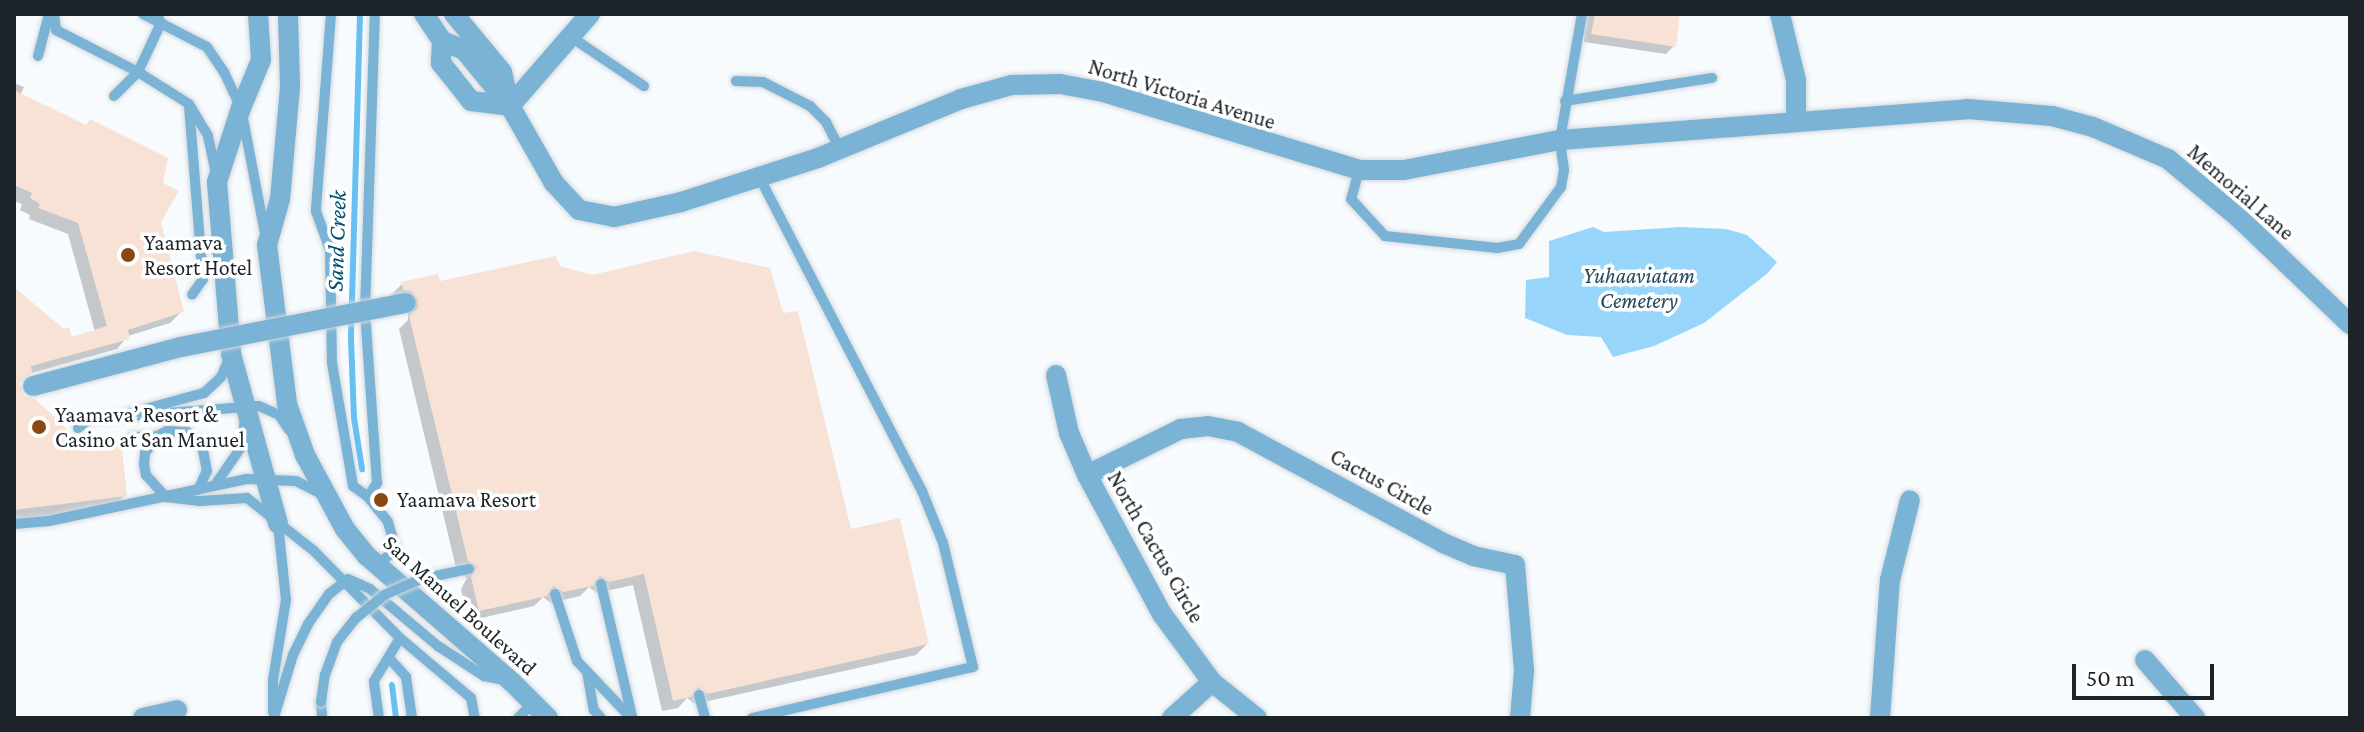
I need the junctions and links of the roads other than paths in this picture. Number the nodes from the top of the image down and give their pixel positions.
1 (51, 14) edge
2 (143, 14) edge
3 (258, 14) edge
4 (288, 14) edge
5 (331, 14) edge
6 (375, 14) edge
7 (424, 14) edge
8 (454, 14) edge
9 (590, 14) edge
10 (1582, 14) edge
11 (1780, 14) edge
12 (159, 18) edge
13 (571, 37) junction
14 (38, 56) dead end
15 (138, 72) junction
16 (1712, 78) dead end
17 (736, 81) dead end
18 (644, 86) dead end
19 (114, 96) dead end
20 (1565, 101) junction
21 (189, 104) junction
22 (510, 106) junction
23 (241, 108) junction
24 (1796, 120) junction
25 (1560, 140) junction
26 (840, 149) junction
27 (1359, 170) junction
28 (759, 177) junction
29 (217, 182) junction
30 (267, 245) junction
31 (192, 295) dead end
32 (406, 303) dead end
33 (365, 311) junction
34 (332, 318) junction
35 (2350, 324) edge
36 (231, 354) junction
37 (1056, 375) dead end
38 (33, 386) dead end
39 (245, 407) junction
40 (123, 416) junction
41 (78, 428) dead end
42 (157, 436) junction
43 (132, 437) dead end
44 (305, 455) junction
45 (207, 459) junction
46 (1087, 475) junction
47 (267, 478) junction
48 (226, 479) junction
49 (198, 490) junction
50 (325, 495) junction
51 (166, 497) junction
52 (368, 497) junction
53 (1910, 500) dead end
54 (14, 524) edge
55 (278, 524) junction
56 (376, 566) junction
57 (469, 569) dead end
58 (342, 581) junction
59 (601, 584) dead end
60 (555, 594) dead end
61 (400, 638) junction
62 (390, 659) junction
63 (2145, 660) dead end
64 (587, 671) junction
65 (512, 682) junction
66 (1212, 682) junction
67 (699, 695) dead end
68 (533, 703) junction
69 (177, 710) dead end
70 (274, 717) edge
71 (143, 718) edge
72 (322, 718) edge
73 (379, 718) edge
74 (412, 718) edge
75 (475, 718) edge
76 (518, 718) edge
77 (548, 718) edge
78 (601, 718) edge
79 (632, 718) edge
80 (705, 718) edge
81 (752, 718) edge
82 (1172, 718) edge
83 (1257, 718) edge
84 (1520, 718) edge
85 (1880, 718) edge
86 (2195, 718) edge

1 - 14 lane
1 - 15 lane
2 - 12 lane
3 - 23 street
4 - 30 street, San Manuel Boulevard
5 - 34 lane
6 - 33 lane
7 - 22 street
8 - 22 street
9 - 13 street
10 - 20 lane
11 - 24 street
12 - 15 lane
12 - 23 lane
13 - 18 lane
13 - 22 street
15 - 19 lane
15 - 21 lane
16 - 20 lane
17 - 26 lane
20 - 25 lane
21 - 29 lane
21 - 31 lane
22 - 28 street, North Victoria Avenue
23 - 29 street
23 - 30 lane
24 - 25 street, North Victoria Avenue
24 - 35 street, Memorial Lane
25 - 27 street, North Victoria Avenue
25 - 27 lane
26 - 27 street, North Victoria Avenue
26 - 28 street, North Victoria Avenue
28 - 81 lane
29 - 36 street
30 - 44 street, San Manuel Boulevard
32 - 33 street, bridge
33 - 34 street, bridge
33 - 52 lane
34 - 38 street, bridge
34 - 52 lane
36 - 39 street
36 - 40 lane
37 - 46 street, North Cactus Circle
39 - 40 lane
39 - 44 lane
39 - 47 street
39 - 48 lane
40 - 41 lane
42 - 43 lane
42 - 45 lane
42 - 51 lane
44 - 50 street, San Manuel Boulevard
45 - 48 lane
45 - 49 lane
46 - 66 street, North Cactus Circle
46 - 84 street, Cactus Circle
47 - 48 lane
47 - 50 lane
47 - 55 street
48 - 49 lane
49 - 51 lane
50 - 56 street, San Manuel Boulevard
51 - 54 lane
51 - 55 lane
52 - 56 lane
53 - 85 street
55 - 58 lane
55 - 70 lane
56 - 65 street, San Manuel Boulevard
57 - 72 lane, bridge
58 - 61 lane
58 - 65 lane
58 - 70 lane
59 - 79 lane
60 - 64 lane
61 - 62 lane
61 - 75 lane
62 - 73 lane
62 - 74 lane
63 - 86 street
64 - 78 lane
64 - 79 lane
65 - 68 street, San Manuel Boulevard
66 - 82 street
66 - 83 street, North Cactus Circle
67 - 80 lane
68 - 76 lane
68 - 77 street, San Manuel Boulevard
69 - 71 street

